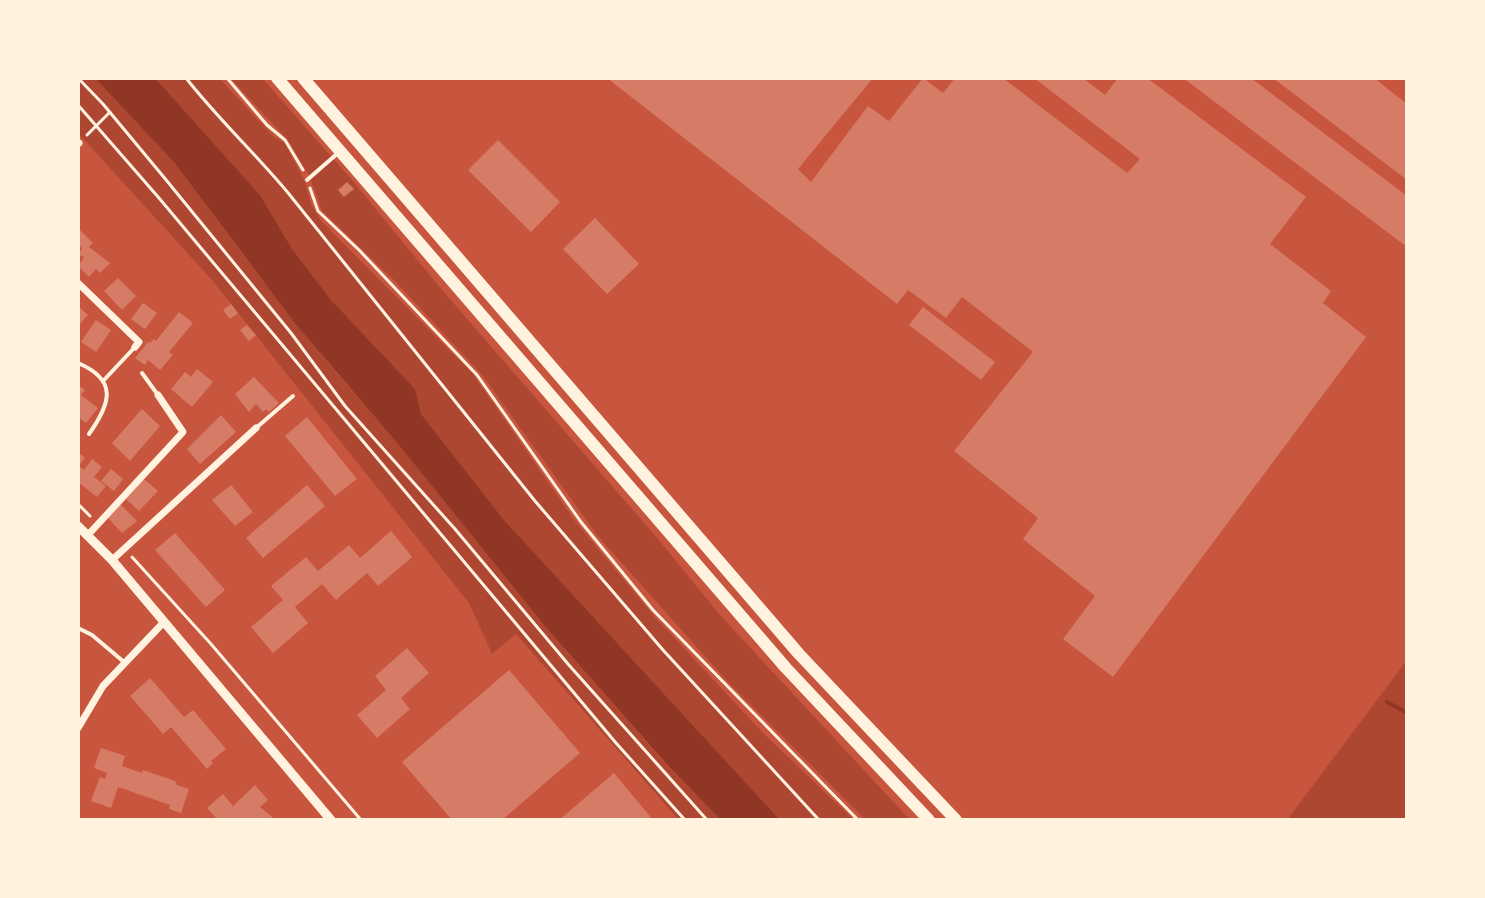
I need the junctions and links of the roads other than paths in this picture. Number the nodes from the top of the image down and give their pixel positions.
1 (277, 78) edge
2 (303, 78) edge
3 (340, 151) junction
4 (307, 180) road end
5 (78, 283) edge
6 (135, 347) joint
7 (78, 363) edge
8 (142, 373) dead end
9 (104, 380) junction
10 (158, 395) joint
11 (293, 396) dead end
12 (256, 428) joint
13 (89, 434) dead end
14 (78, 526) edge
15 (87, 536) junction
16 (112, 560) junction
17 (163, 623) junction
18 (78, 628) edge
19 (124, 662) junction
20 (78, 728) edge
21 (331, 820) edge
22 (929, 820) edge
23 (956, 820) edge

1 - 3 highway
2 - 23 highway
3 - 4 lane
3 - 22 highway
5 - 6 street
6 - 9 lane
7 - 9 lane
8 - 10 lane
9 - 13 lane
10 - 15 street
11 - 12 lane
12 - 16 street
14 - 15 street
15 - 16 street
16 - 17 street
17 - 19 street
17 - 21 street
18 - 19 lane
19 - 20 street

